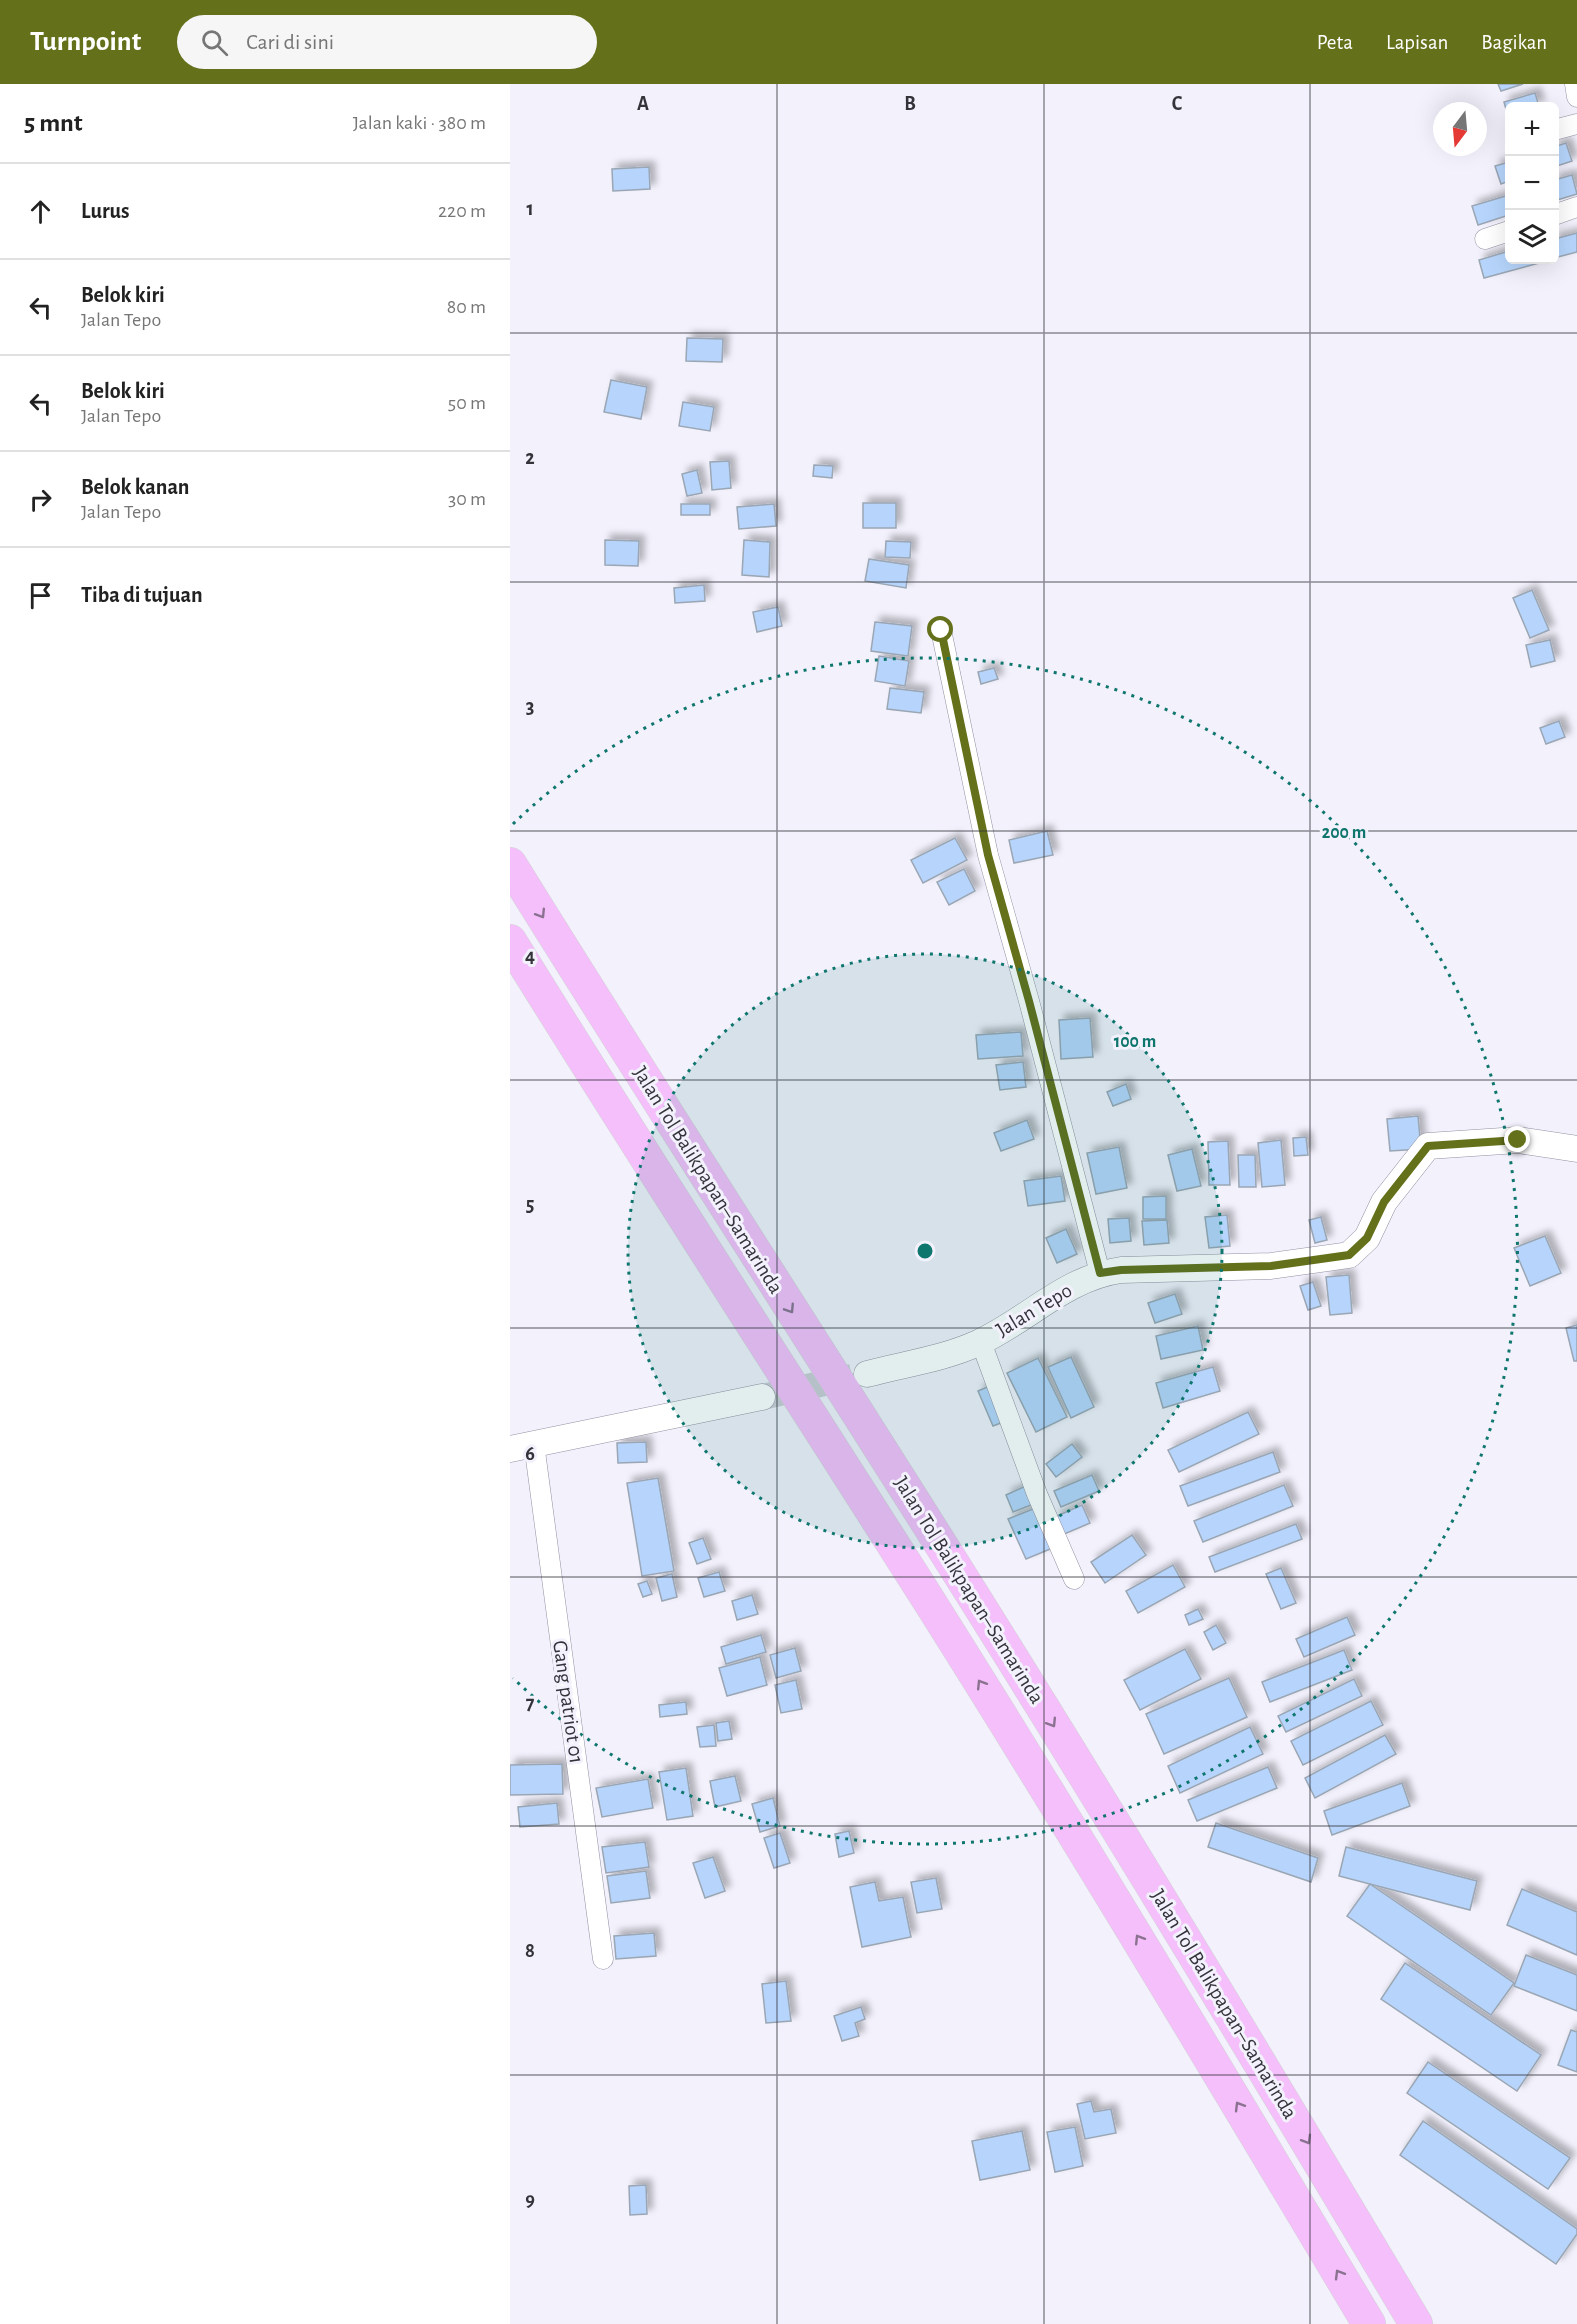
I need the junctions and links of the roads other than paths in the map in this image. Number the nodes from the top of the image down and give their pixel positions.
1 (1575, 84) edge
2 (1577, 97) edge
3 (1577, 124) edge
4 (1559, 129) edge
5 (1577, 207) edge
6 (1559, 213) edge
7 (1505, 232) edge
8 (1485, 239) dead end
9 (941, 630) dead end
10 (510, 864) edge
11 (510, 941) edge
12 (1577, 1149) edge
13 (1100, 1273) junction
14 (981, 1342) junction
15 (867, 1374) tunnel mouth
16 (762, 1397) tunnel mouth
17 (522, 1447) edge
18 (1074, 1579) dead end
19 (603, 1959) dead end
20 (1370, 2324) edge
21 (1416, 2324) edge

1 - 2 street
3 - 4 street
5 - 6 street
7 - 8 street
9 - 13 street
10 -> 21 highway, Jalan Tol Balikpapan–Samarinda
20 -> 11 highway, Jalan Tol Balikpapan–Samarinda
12 - 13 street, Jalan Tepo
13 - 14 street, Jalan Tepo
14 - 15 street, Jalan Tepo
14 - 18 street
16 - 17 street
17 - 19 street, Gang patriot 01

